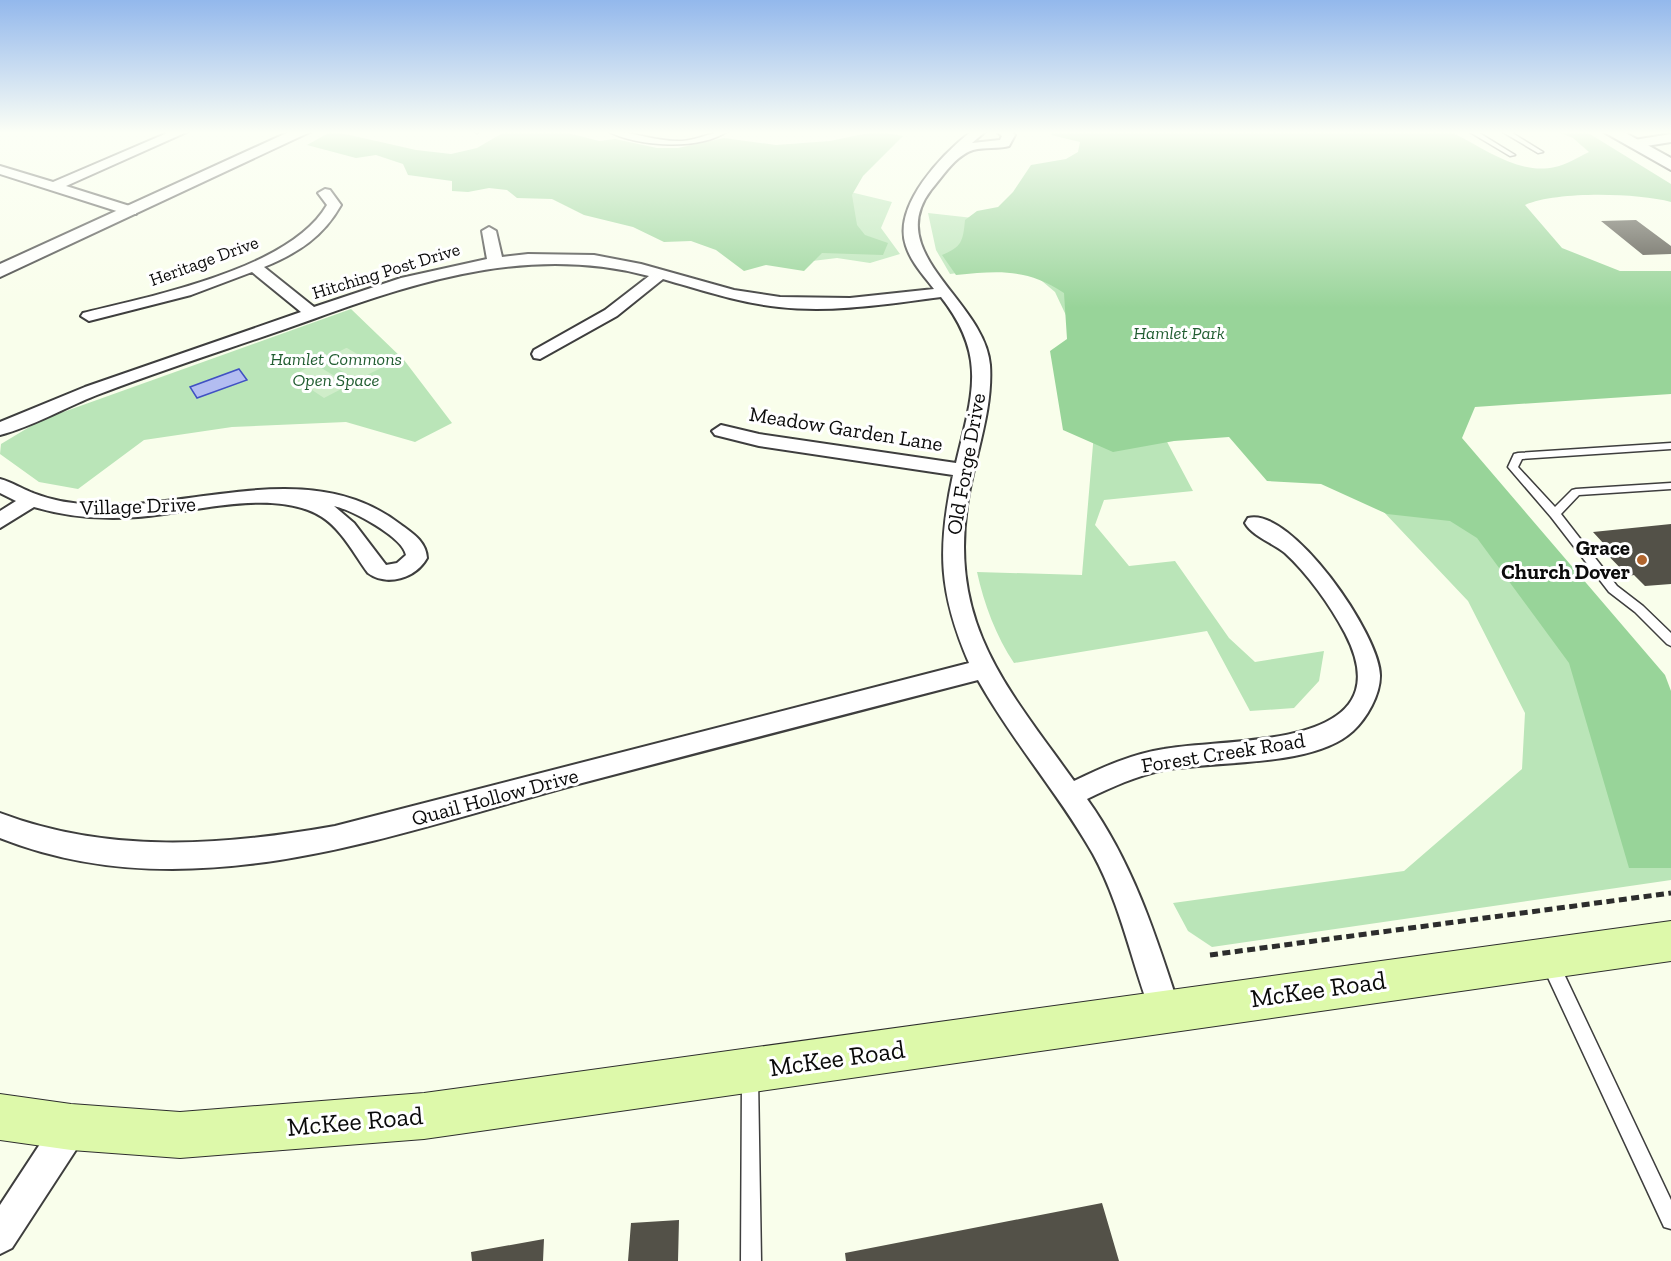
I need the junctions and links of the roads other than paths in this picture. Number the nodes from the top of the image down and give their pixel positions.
1 (62, 190) edge
2 (177, 190) edge
3 (924, 190) edge
4 (325, 193) dead end
5 (132, 211) junction
6 (489, 231) dead end
7 (495, 260) junction
8 (255, 267) junction
9 (0, 271) edge
10 (660, 274) junction
11 (943, 292) junction
12 (313, 314) junction
13 (89, 316) dead end
14 (540, 354) dead end
15 (0, 429) edge
16 (721, 431) dead end
17 (1671, 446) edge
18 (964, 470) junction
19 (0, 485) edge
20 (1671, 486) edge
21 (281, 496) junction
22 (31, 500) junction
23 (1555, 513) junction
24 (0, 521) edge
25 (1256, 523) dead end
26 (1671, 641) edge
27 (984, 669) junction
28 (1069, 796) junction
29 (0, 825) edge
30 (1671, 941) edge
31 (1547, 957) junction
32 (1165, 1011) junction
33 (750, 1070) junction
34 (0, 1117) edge
35 (71, 1127) junction
36 (1671, 1220) edge
37 (0, 1236) edge
38 (751, 1261) edge

1 - 5 street
2 - 5 street
3 - 11 street, Old Forge Drive
4 - 8 street, Heritage Drive
5 - 9 street
6 - 7 street
7 - 10 street, Hitching Post Drive
7 - 12 street, Hitching Post Drive
8 - 12 street
8 - 13 street, Heritage Drive
10 - 11 street, Hitching Post Drive
10 - 14 street
11 - 18 street, Old Forge Drive
12 - 15 street, Hitching Post Drive
16 - 18 street, Meadow Garden Lane
17 - 23 lane
18 - 27 street, Old Forge Drive
19 - 22 street, Village Drive
20 - 23 lane
21 - 21 street, Village Drive
21 - 22 street, Village Drive
22 - 24 street
23 - 26 lane
25 - 28 street, Forest Creek Road
27 - 28 street, Old Forge Drive
27 - 29 street, Quail Hollow Drive
28 - 32 street, Old Forge Drive
30 - 31 main road, McKee Road
31 - 32 main road, McKee Road
31 - 36 lane
32 - 33 main road, McKee Road
33 - 35 main road, McKee Road
33 - 38 lane
34 - 35 main road, McKee Road
35 - 37 street

